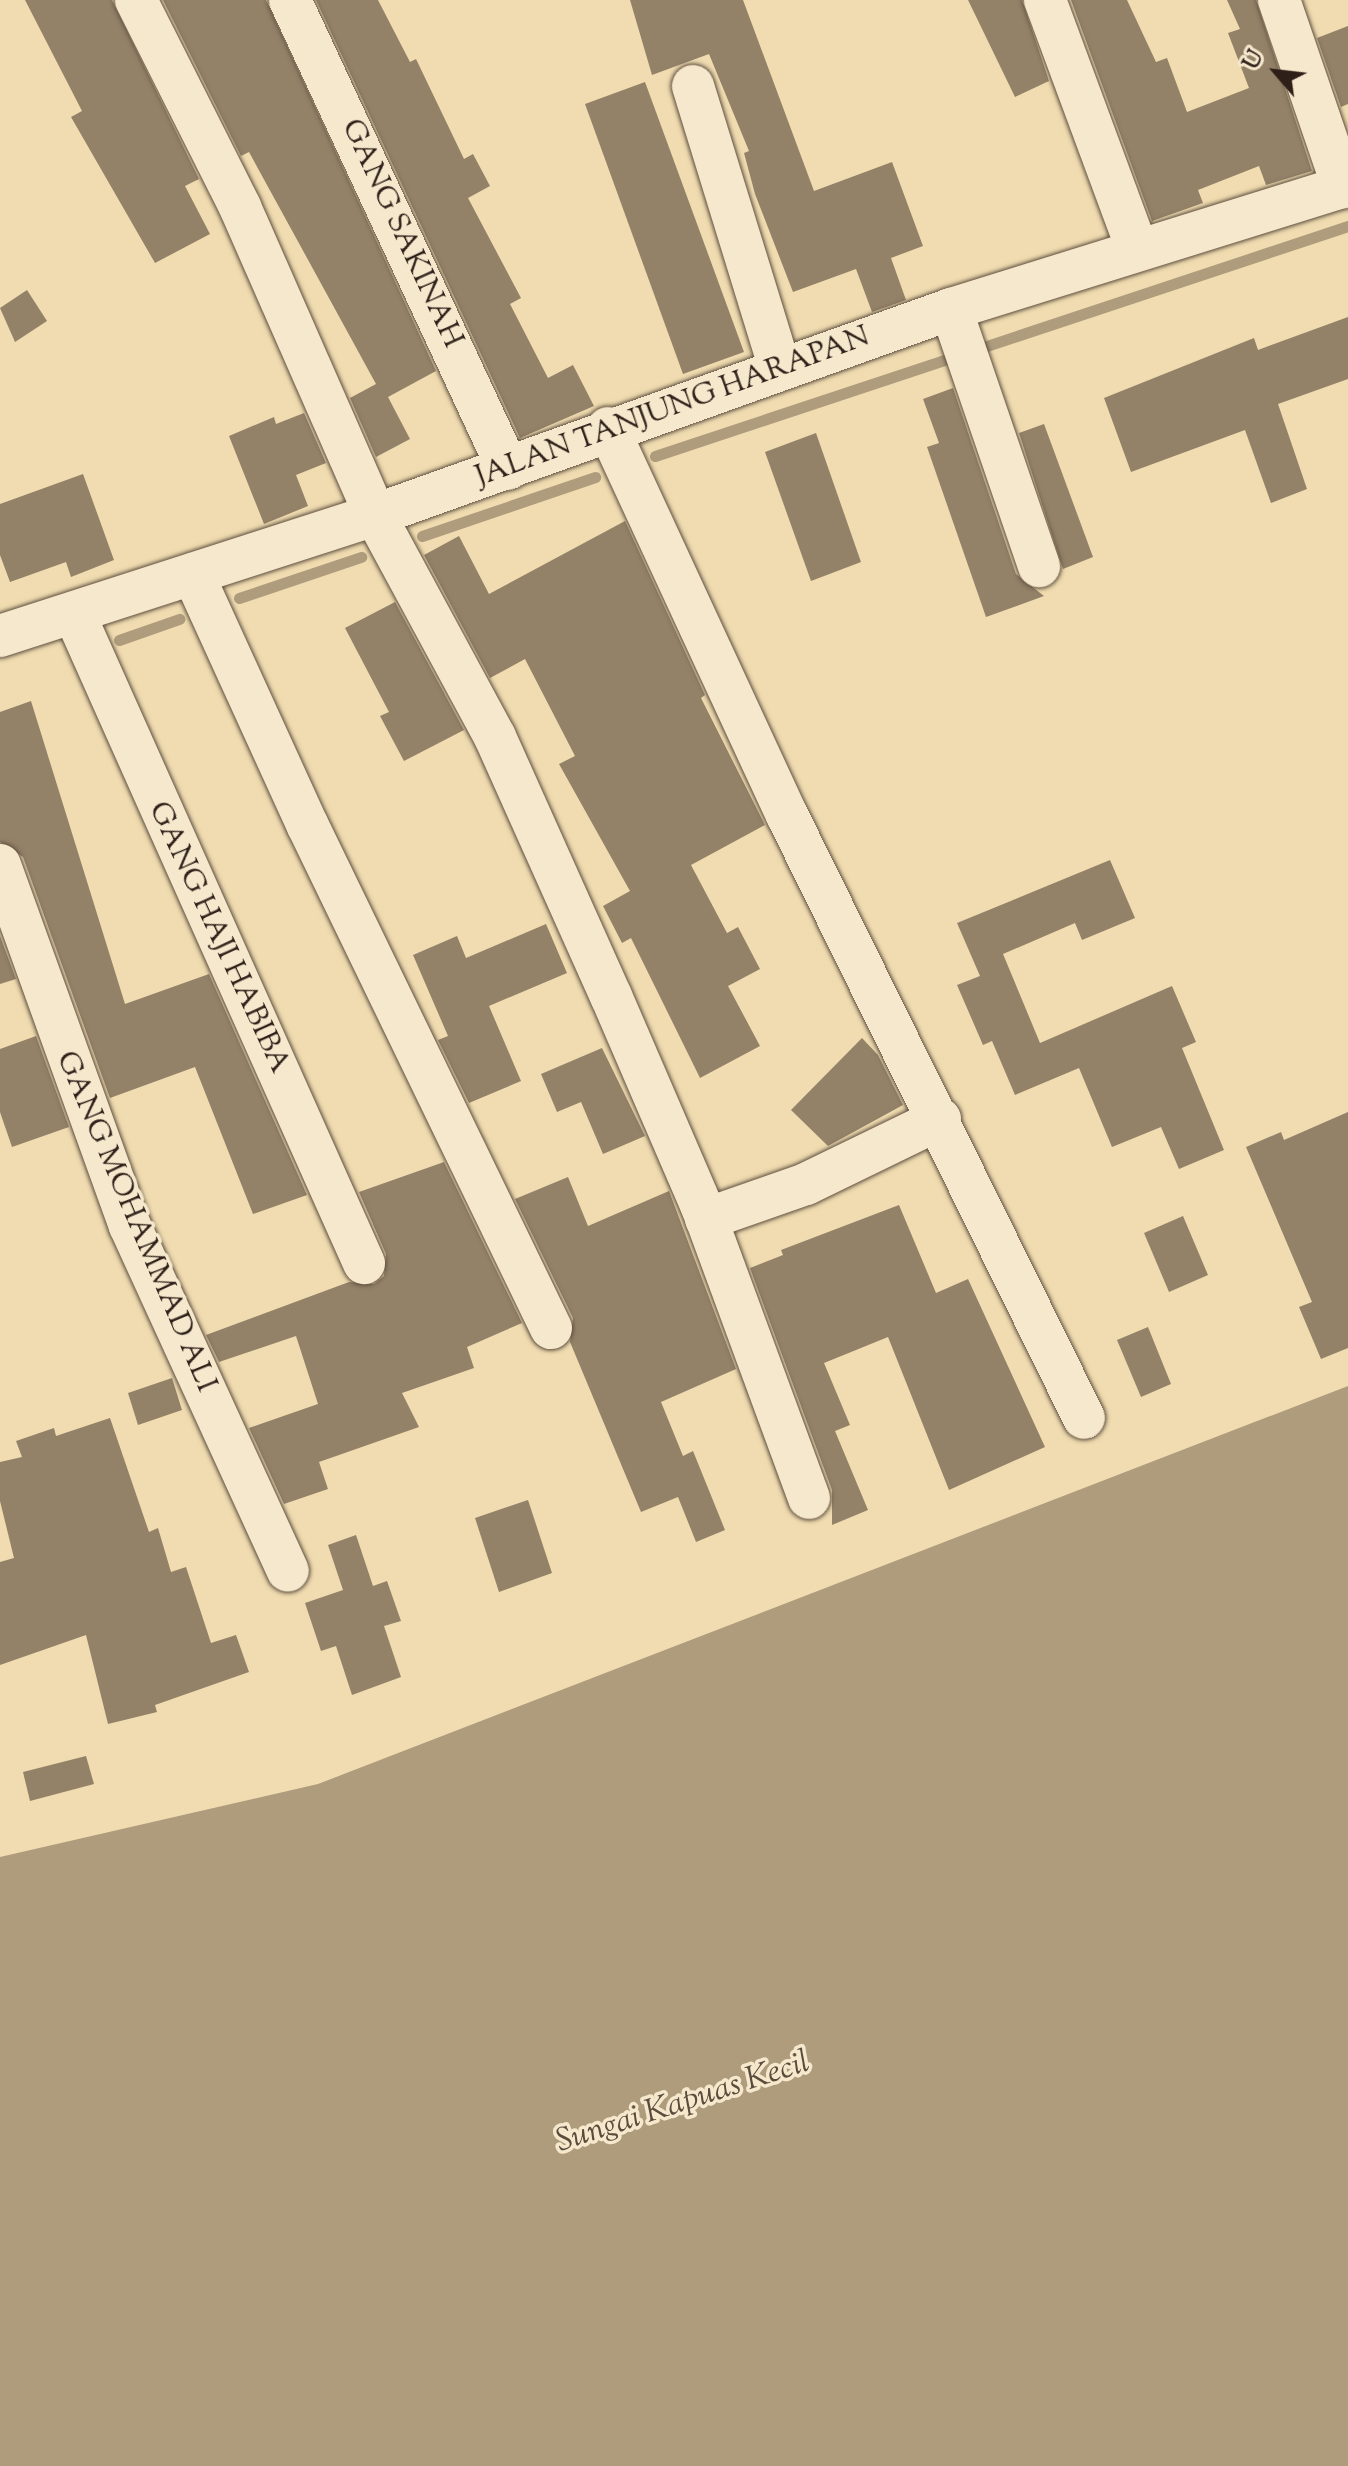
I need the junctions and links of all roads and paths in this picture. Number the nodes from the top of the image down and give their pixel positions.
1 (136, 0) edge
2 (290, 0) edge
3 (1045, 0) edge
4 (1279, 0) edge
5 (693, 86) dead end
6 (1345, 186) edge
7 (1137, 249) junction
8 (951, 309) junction
9 (780, 368) junction
10 (608, 428) junction
11 (508, 469) junction
12 (375, 515) junction
13 (1039, 566) dead end
14 (193, 574) junction
15 (74, 613) junction
16 (0, 636) edge
17 (0, 865) edge
18 (940, 1119) junction
19 (706, 1219) junction
20 (364, 1263) dead end
21 (551, 1328) dead end
22 (1084, 1418) dead end
23 (809, 1498) dead end
24 (288, 1571) dead end

1 - 12 street
2 - 11 street, GANG SAKINAH
3 - 7 street
4 - 6 street
5 - 9 street
6 - 7 street, JALAN TANJUNG HARAPAN
7 - 8 street, JALAN TANJUNG HARAPAN
8 - 9 street, JALAN TANJUNG HARAPAN
8 - 13 street
9 - 10 street, JALAN TANJUNG HARAPAN
10 - 11 street, JALAN TANJUNG HARAPAN
10 - 18 street
11 - 12 street, JALAN TANJUNG HARAPAN
12 - 14 street, JALAN TANJUNG HARAPAN
12 - 19 street
14 - 15 street, JALAN TANJUNG HARAPAN
14 - 21 street
15 - 16 street, JALAN TANJUNG HARAPAN
15 - 20 street, GANG HAJI HABIBA
17 - 24 street, GANG MOHAMMAD ALI
18 - 19 street
18 - 22 street
19 - 23 street

